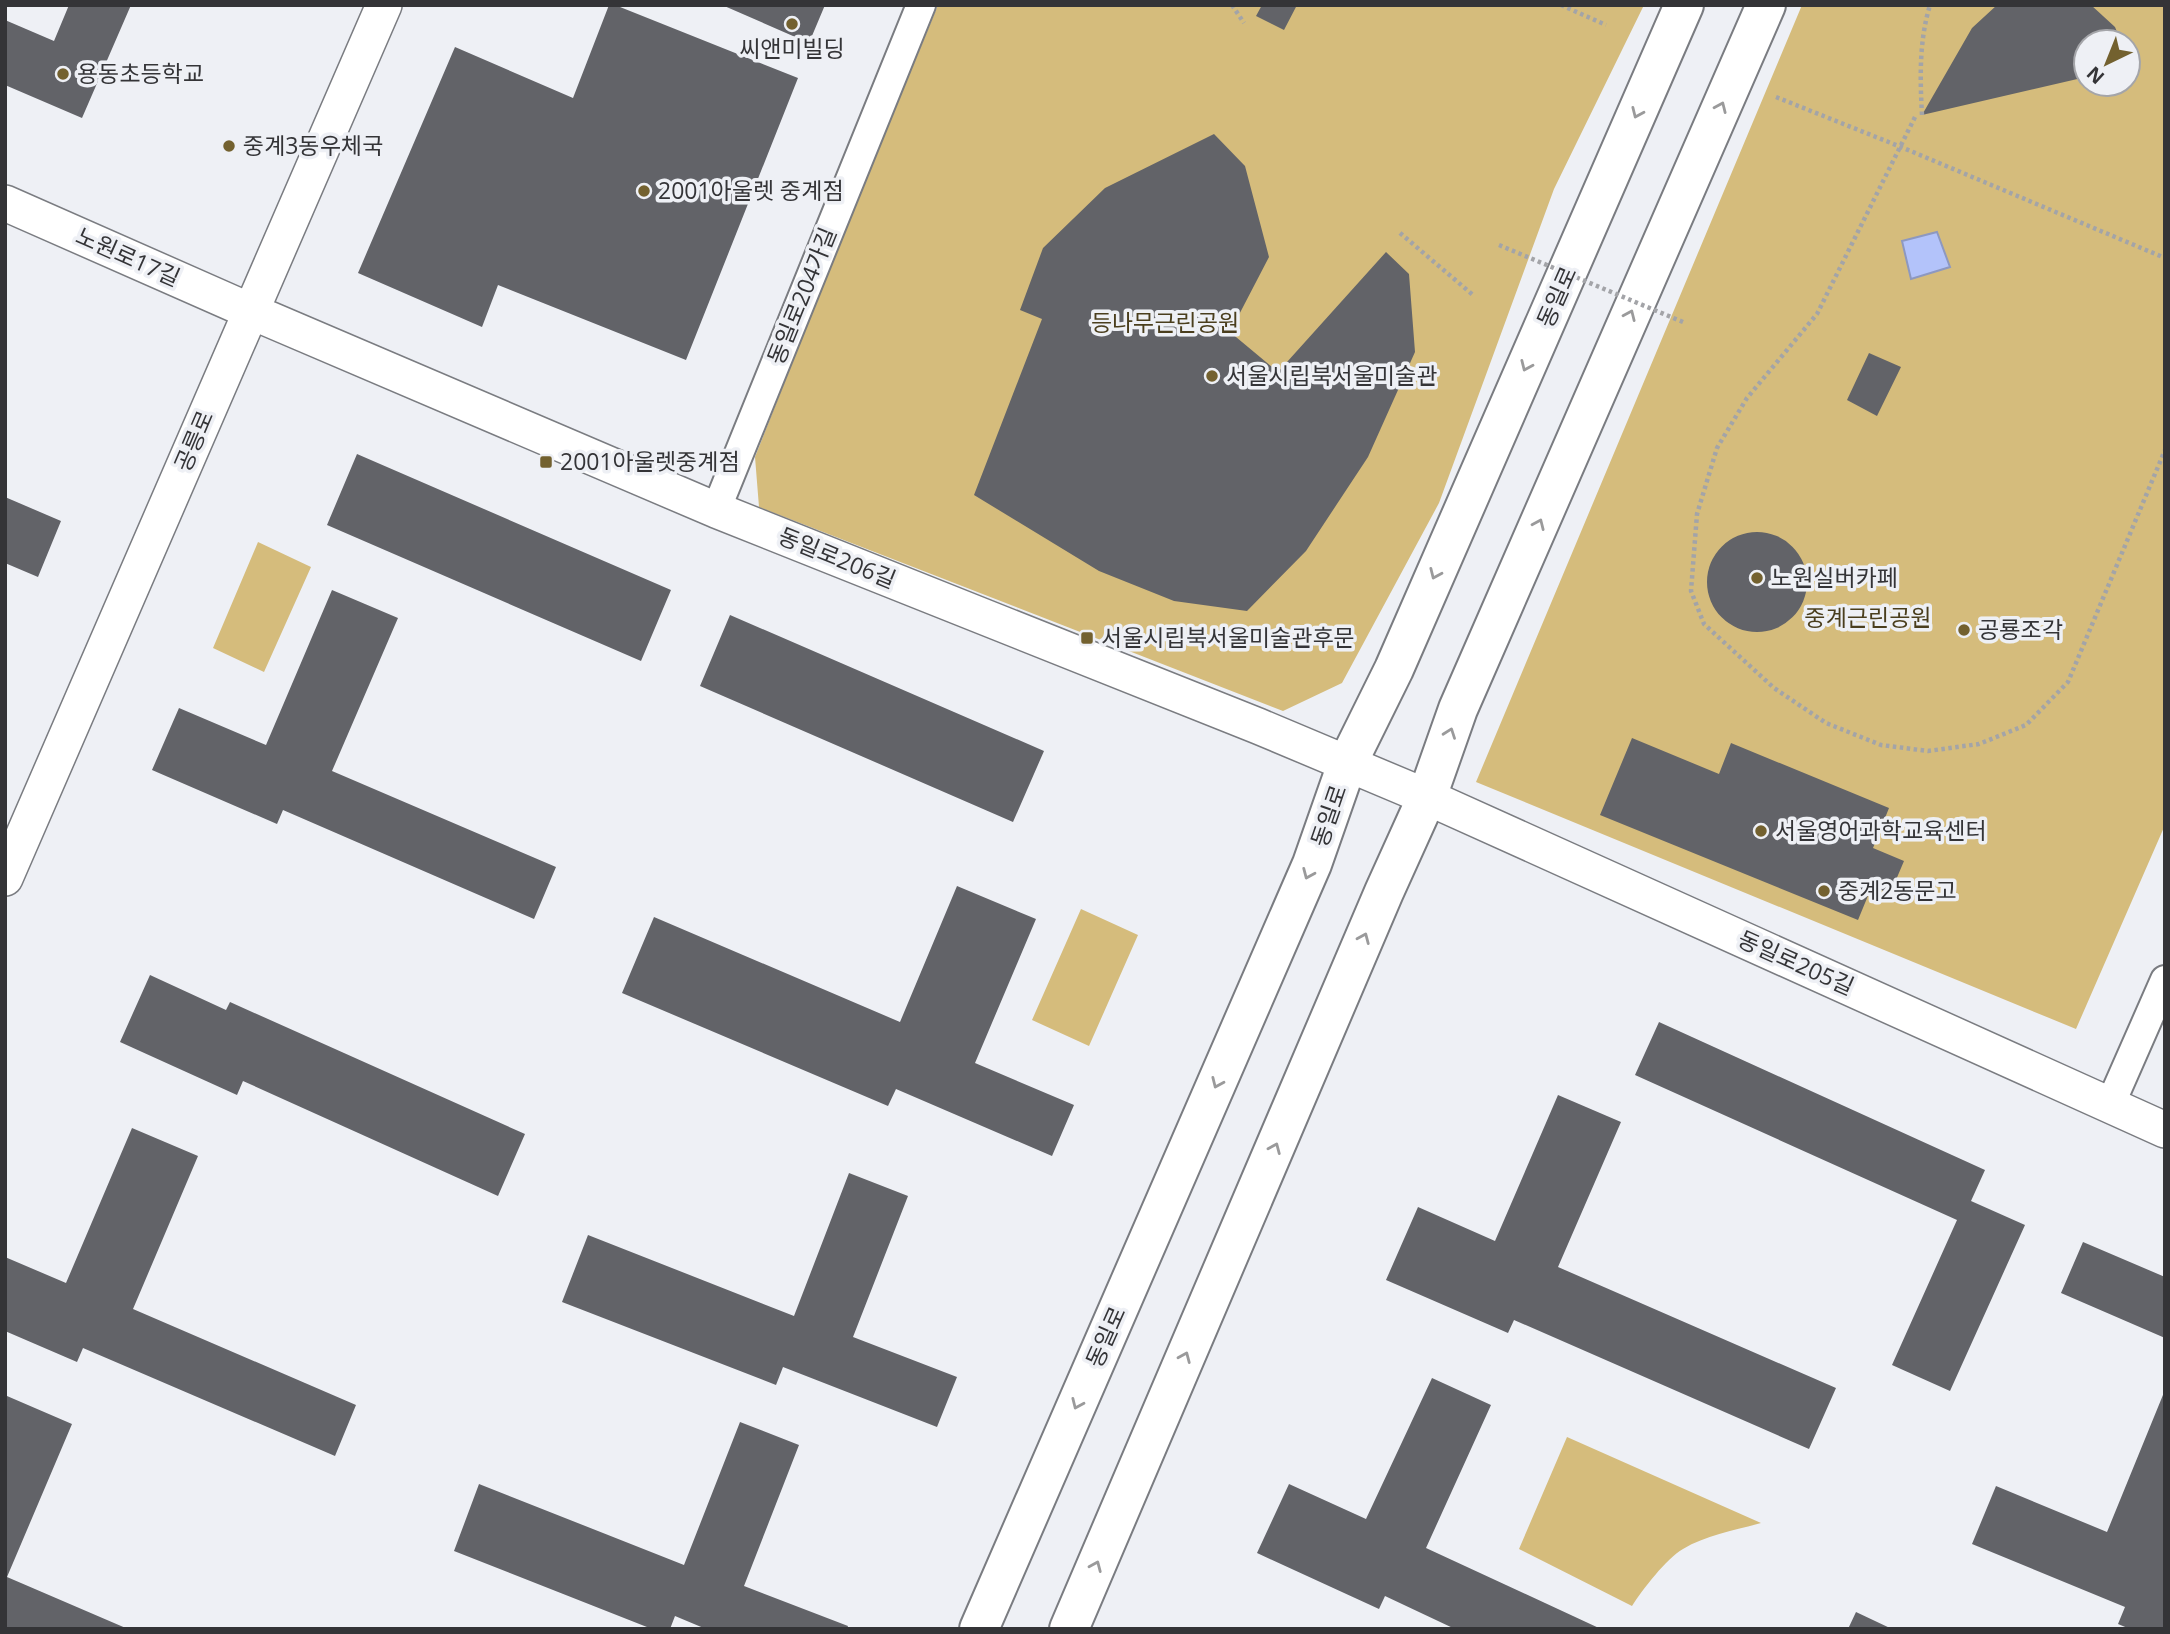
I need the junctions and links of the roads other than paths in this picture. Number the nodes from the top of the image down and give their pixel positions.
1 (384, 5) edge
2 (921, 5) edge
3 (1684, 5) edge
4 (1766, 5) edge
5 (5, 204) edge
6 (250, 311) junction
7 (716, 510) junction
8 (1347, 764) junction
9 (1427, 797) junction
10 (5, 878) edge
11 (2165, 980) edge
12 (2110, 1105) junction
13 (2165, 1130) edge
14 (979, 1629) edge
15 (1069, 1629) edge

1 - 6 street, 공릉로
2 - 7 street, 동일로204가길
3 -> 8 main road, 동일로
9 -> 4 main road
5 - 6 street, 노원로17길
6 - 7 street, 동일로206길
6 - 10 street, 공릉로
7 - 8 street, 동일로206길
8 - 9 street, 동일로206길
8 -> 14 main road, 동일로
9 - 12 street, 동일로205길
15 -> 9 main road
11 - 12 street
12 - 13 street, 동일로205길

